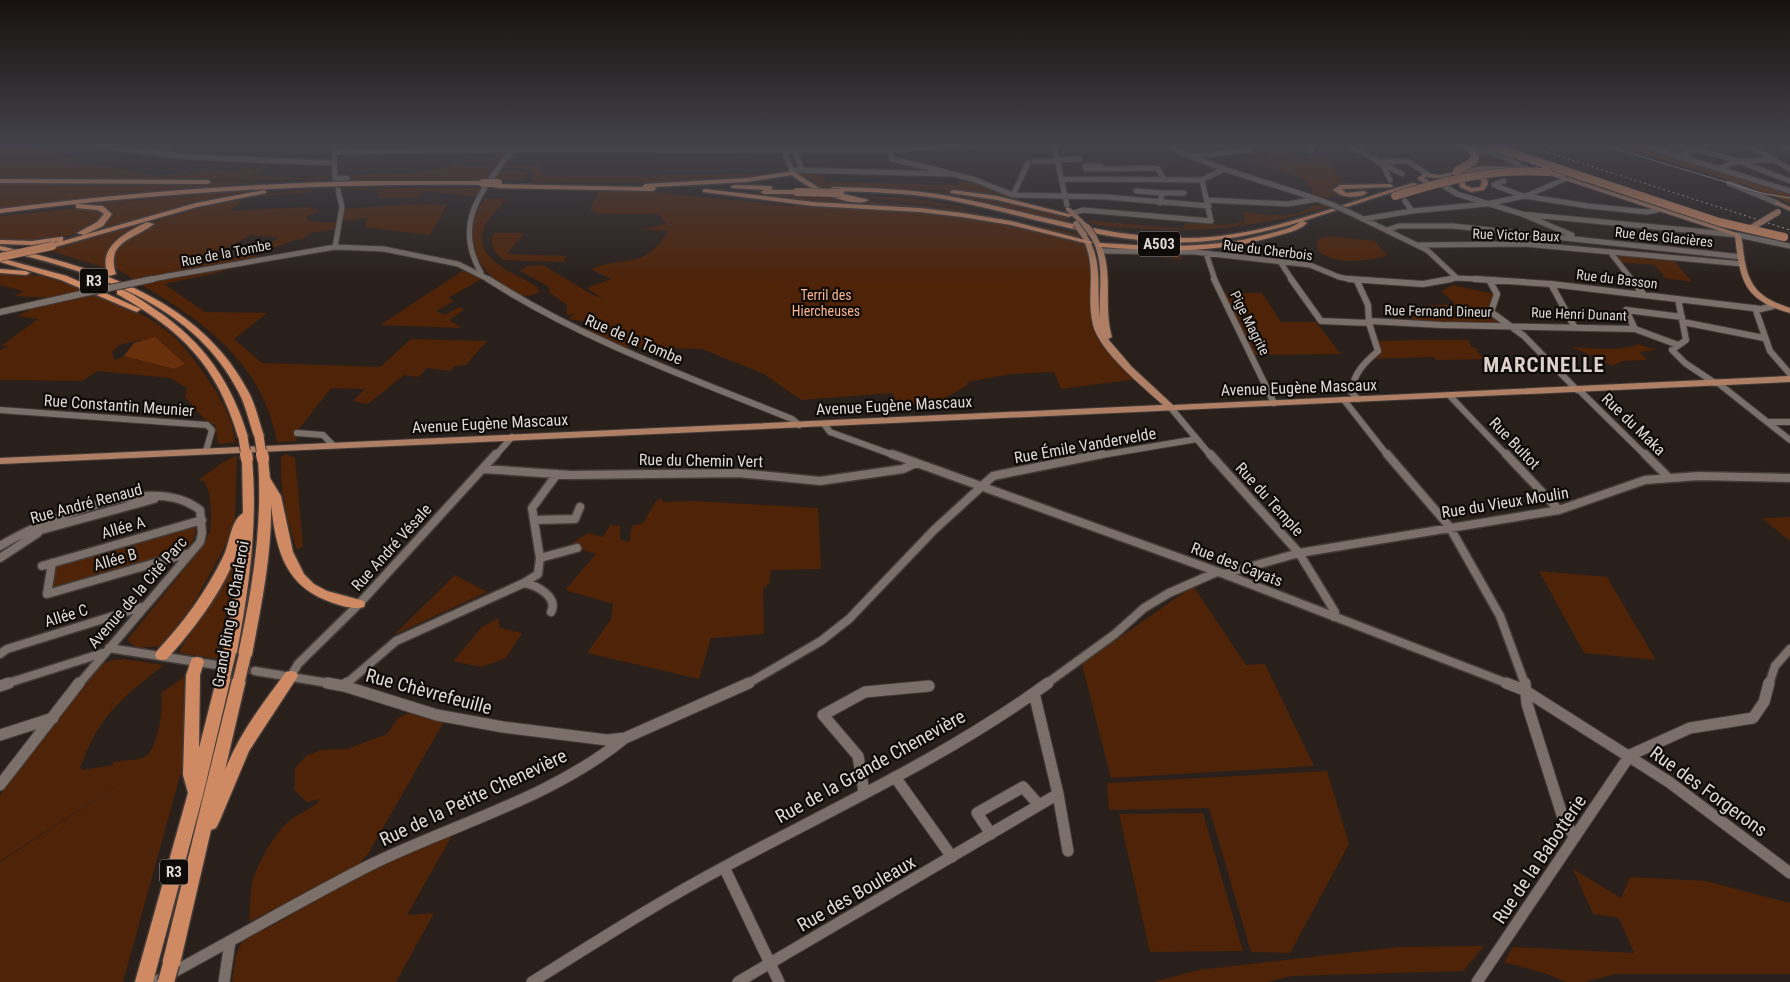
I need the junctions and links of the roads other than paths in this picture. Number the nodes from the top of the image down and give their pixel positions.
1 (338, 190) dead end
2 (186, 191) edge
3 (231, 191) edge
4 (271, 191) edge
5 (485, 191) edge
6 (700, 191) edge
7 (705, 191) junction
8 (720, 191) edge
9 (824, 191) edge
10 (829, 191) edge
11 (836, 191) junction
12 (844, 191) edge
13 (891, 191) edge
14 (900, 191) edge
15 (1003, 191) edge
16 (1015, 191) edge
17 (1064, 191) edge
18 (1136, 191) dead end
19 (1205, 191) edge
20 (1293, 191) edge
21 (1338, 191) edge
22 (1392, 191) edge
23 (1402, 191) edge
24 (1412, 191) edge
25 (1418, 191) edge
26 (1452, 191) edge
27 (1510, 191) edge
28 (1537, 191) edge
29 (1600, 191) edge
30 (1626, 191) edge
31 (1750, 191) edge
32 (1162, 193) junction
33 (1184, 193) dead end
34 (1384, 194) junction
35 (1013, 195) junction
36 (1065, 196) junction
37 (1525, 196) junction
38 (226, 198) junction
39 (1319, 199) junction
40 (1406, 201) dead end
41 (1160, 203) junction
42 (1208, 203) junction
43 (1486, 204) junction
44 (1784, 206) edge
45 (36, 209) junction
46 (1657, 210) junction
47 (1412, 211) junction
48 (0, 212) edge
49 (997, 214) junction
50 (1522, 214) junction
51 (1075, 218) junction
52 (1364, 219) junction
53 (1303, 220) junction
54 (1276, 225) junction
55 (1387, 230) junction
56 (1745, 231) junction
57 (1089, 238) junction
58 (1585, 240) junction
59 (1787, 240) edge
60 (1, 244) edge
61 (1419, 245) junction
62 (1790, 246) edge
63 (335, 247) junction
64 (1099, 249) junction
65 (1206, 253) junction
66 (1611, 253) junction
67 (0, 257) edge
68 (471, 260) junction
69 (1742, 261) junction
70 (1281, 263) junction
71 (458, 264) junction
72 (0, 271) edge
73 (112, 274) junction
74 (482, 275) junction
75 (64, 278) junction
76 (1457, 278) junction
77 (1489, 280) junction
78 (1357, 281) junction
79 (1551, 284) junction
80 (1644, 295) junction
81 (1678, 299) junction
82 (1773, 306) junction
83 (168, 308) junction
84 (1755, 308) junction
85 (1790, 311) edge
86 (0, 312) edge
87 (1683, 320) junction
88 (1369, 322) junction
89 (1507, 324) junction
90 (1574, 326) junction
91 (1635, 329) junction
92 (179, 330) junction
93 (1764, 338) junction
94 (1678, 345) junction
95 (1790, 374) edge
96 (1790, 379) edge
97 (1716, 383) junction
98 (1578, 390) junction
99 (1450, 396) junction
100 (1358, 399) junction
101 (1344, 400) junction
102 (1274, 403) junction
103 (1171, 408) junction
104 (0, 410) edge
105 (781, 415) junction
106 (1767, 422) junction
107 (1790, 422) edge
108 (824, 424) junction
109 (788, 425) junction
110 (799, 425) junction
111 (297, 433) dead end
112 (512, 437) junction
113 (1197, 439) junction
114 (1790, 440) edge
115 (333, 445) junction
116 (206, 451) junction
117 (0, 461) edge
118 (916, 463) junction
119 (483, 469) junction
120 (557, 474) junction
121 (1670, 478) junction
122 (1790, 478) edge
123 (266, 480) junction
124 (981, 486) junction
125 (166, 496) junction
126 (580, 507) dead end
127 (1559, 510) junction
128 (249, 511) junction
129 (202, 520) junction
130 (534, 520) junction
131 (1449, 526) junction
132 (42, 530) junction
133 (14, 537) junction
134 (0, 546) edge
135 (577, 548) dead end
136 (190, 553) junction
137 (1299, 553) junction
138 (0, 558) edge
139 (540, 558) junction
140 (52, 563) junction
141 (42, 566) dead end
142 (1221, 573) junction
143 (524, 583) junction
144 (359, 604) junction
145 (143, 607) junction
146 (550, 612) dead end
147 (1334, 617) junction
148 (1790, 649) edge
149 (106, 650) junction
150 (0, 654) edge
151 (162, 655) junction
152 (197, 662) junction
153 (220, 671) junction
154 (255, 671) tunnel mouth
155 (291, 676) junction
156 (0, 686) edge
157 (344, 686) junction
158 (929, 686) dead end
159 (1524, 690) junction
160 (1034, 693) junction
161 (53, 718) junction
162 (0, 735) edge
163 (625, 738) junction
164 (1630, 755) junction
165 (895, 777) junction
166 (0, 785) edge
167 (864, 792) junction
168 (195, 794) junction
169 (1058, 794) junction
170 (1039, 805) junction
171 (205, 831) junction
172 (991, 834) junction
173 (1575, 837) junction
174 (1068, 851) dead end
175 (952, 857) junction
176 (724, 867) junction
177 (1790, 873) edge
178 (230, 942) junction
179 (770, 963) junction
180 (148, 981) edge
181 (166, 982) edge
182 (224, 982) edge
183 (532, 982) edge
184 (738, 982) edge
185 (779, 982) edge
186 (1477, 982) edge

1 - 63 street
2 - 48 highway, A503
3 - 45 highway, A503
4 - 38 highway
5 - 68 street
6 - 7 highway, A503
7 - 8 highway, A503
7 - 57 highway
9 - 49 highway
10 - 11 highway, A503, bridge
11 - 12 highway, A503
11 - 49 highway, A503
13 - 54 highway, A503
14 - 51 highway
15 - 35 street
16 - 35 street
17 - 36 street
18 - 32 street
19 - 42 street
20 - 39 street
21 - 34 highway
22 - 34 highway, A503
23 - 54 highway
24 - 34 highway, A503, bridge
25 - 34 highway
26 - 43 street
27 - 37 street
28 - 37 street
29 - 46 main road
30 - 59 highway, bridge
31 - 44 street
32 - 33 street
32 - 41 street
34 - 53 highway, A503
35 - 36 street
36 - 41 street
36 - 51 street
37 - 43 street
37 - 46 street
38 - 67 highway, bridge
38 - 73 highway
39 - 42 street
39 - 52 street, bridge
40 - 47 street
41 - 42 street
42 - 51 street
43 - 47 street
43 - 50 street
44 - 56 main road, bridge
45 - 48 highway, A503
45 - 60 highway
46 - 56 main road
47 - 52 street
49 - 53 highway, A503
50 - 56 street
50 - 58 street
51 - 53 highway
51 - 57 main road, bridge
51 - 57 main road, bridge
52 - 55 street
53 - 54 highway, A503
53 - 64 highway
55 - 58 street, Rue des Glacières
55 - 61 street
56 - 59 street
56 - 59 street
56 - 69 main road
57 - 64 main road
58 - 66 street
58 - 69 street, Rue des Glacières
59 - 62 street
60 - 73 highway
60 - 83 highway, Grand Ring de Charleroi / R3
61 - 66 street, Rue Victor Baux
61 - 76 street
63 - 71 street, Rue de la Tombe
63 - 86 street, Rue de la Tombe, bridge
64 - 65 street, Rue du Cherbois
64 - 103 main road
65 - 70 street, Rue du Cherbois
65 - 102 street, Pige Magrite
66 - 69 street, Rue Victor Baux
66 - 80 street
67 - 75 highway
67 - 92 highway, Grand Ring de Charleroi / R3
68 - 71 street, Rue de la Tombe
68 - 74 street, Rue de la Tombe
69 - 82 main road
70 - 78 street, Rue du Cherbois
70 - 88 street, Rue Fernand Dineur
71 - 74 street, Rue de la Tombe
72 - 75 highway
73 - 83 highway
74 - 105 street, Rue de la Tombe
75 - 92 highway
76 - 77 street, Rue du Basson
76 - 78 street, Rue du Cherbois
77 - 79 street, Rue du Basson
77 - 89 street, Rue du Maka
78 - 88 street
79 - 80 street, Rue du Basson
79 - 90 street
80 - 81 street, Rue du Basson
81 - 84 street, Rue du Basson
81 - 87 street
82 - 84 street, Rue du Basson
82 - 85 main road
83 - 123 highway, Grand Ring de Charleroi / R3, bridge
84 - 93 street
87 - 91 street
87 - 93 street
87 - 94 street
88 - 89 street, Rue Fernand Dineur
88 - 100 street
89 - 90 street, Rue Henri Dunant
89 - 98 street, Rue du Maka
90 - 91 street, Rue Henri Dunant
91 - 94 street, Rue Henri Dunant
92 - 128 highway, Grand Ring de Charleroi / R3, bridge
93 - 95 street
94 - 97 street
96 - 97 main road, Avenue Eugène Mascaux
97 - 98 main road, Avenue Eugène Mascaux
97 - 106 street
98 - 99 main road, Avenue Eugène Mascaux
98 - 121 street, Rue du Maka
99 - 100 main road, Avenue Eugène Mascaux
99 - 127 street, Rue Bultot
100 - 101 main road, Avenue Eugène Mascaux
101 - 102 main road, Avenue Eugène Mascaux
101 - 131 street
102 - 103 main road, Avenue Eugène Mascaux
103 - 108 main road, Avenue Eugène Mascaux
103 - 113 street, Rue du Temple
104 - 116 street, Rue Constantin Meunier
105 - 109 street
105 - 110 street, Rue de la Tombe
106 - 107 street
106 - 114 street
108 - 110 main road, Avenue Eugène Mascaux
108 - 118 street, Rue des Cayats
109 - 110 main road, Avenue Eugène Mascaux
109 - 112 main road, Avenue Eugène Mascaux
111 - 115 street
112 - 115 main road, Avenue Eugène Mascaux
112 - 119 street, Rue André Vésale
113 - 124 street, Rue Émile Vandervelde
113 - 137 street, Rue du Temple
115 - 116 main road, Avenue Eugène Mascaux
116 - 117 main road, Avenue Eugène Mascaux
118 - 120 street, Rue du Chemin Vert
118 - 124 street, Rue des Cayats
119 - 120 street, Rue du Chemin Vert
119 - 144 street, Rue André Vésale
120 - 130 street
121 - 122 street, Rue du Vieux Moulin
121 - 127 street, Rue du Vieux Moulin
123 - 144 highway
123 - 171 highway, Grand Ring de Charleroi / R3, bridge
124 - 142 street, Rue des Cayats
124 - 163 street, Rue de la Petite Chenevière
125 - 129 street
125 - 132 street, Rue André Renaud
125 - 133 street
126 - 130 street
127 - 131 street, Rue du Vieux Moulin
128 - 151 highway
128 - 153 highway, Grand Ring de Charleroi / R3, bridge
129 - 136 street, Avenue de la Cité Parc
129 - 140 street, Allée A
130 - 139 street
131 - 137 street, Rue du Vieux Moulin
131 - 159 street
132 - 133 street, Rue André Renaud
132 - 138 street
133 - 134 street
135 - 139 street
136 - 140 street, Allée B
136 - 145 street, Avenue de la Cité Parc
137 - 142 street, Rue du Vieux Moulin
137 - 147 street, Rue du Temple
139 - 143 street
140 - 141 street, Allée A
142 - 147 street, Rue des Cayats
142 - 160 street, Rue de la Grande Chenevière
143 - 146 street
143 - 157 street
144 - 155 street, Rue André Vésale
145 - 149 street, Avenue de la Cité Parc
145 - 150 street, Allée C
147 - 159 street, Rue des Cayats
148 - 164 street
149 - 151 street
149 - 156 street
149 - 161 street, Avenue de la Cité Parc
151 - 152 street
152 - 153 street
152 - 168 highway
153 - 168 highway, Grand Ring de Charleroi / R3
154 - 155 street, Rue Chèvrefeuille
155 - 157 street, Rue Chèvrefeuille
155 - 171 highway
157 - 163 street, Rue Chèvrefeuille
158 - 167 street
159 - 164 street, Rue des Cayats
159 - 173 street
160 - 165 street, Rue de la Grande Chenevière
160 - 169 street
161 - 162 street
161 - 166 street, Avenue de la Cité Parc
163 - 178 street, Rue de la Petite Chenevière
164 - 173 street, Rue de la Babotterie
164 - 177 street, Rue des Forgerons
165 - 167 street, Rue de la Grande Chenevière
165 - 175 street
167 - 176 street, Rue de la Grande Chenevière
168 - 180 highway, Grand Ring de Charleroi / R3
169 - 170 street, Rue des Bouleaux
169 - 174 street
170 - 172 street, Rue des Bouleaux
170 - 172 street
171 - 181 highway, Grand Ring de Charleroi / R3, bridge
172 - 175 street, Rue des Bouleaux
173 - 186 street, Rue de la Babotterie
175 - 179 street, Rue des Bouleaux
176 - 179 street
176 - 183 street, Rue de la Grande Chenevière
178 - 180 street, Rue de la Petite Chenevière
178 - 182 street
179 - 184 street, Rue des Bouleaux
179 - 185 street

